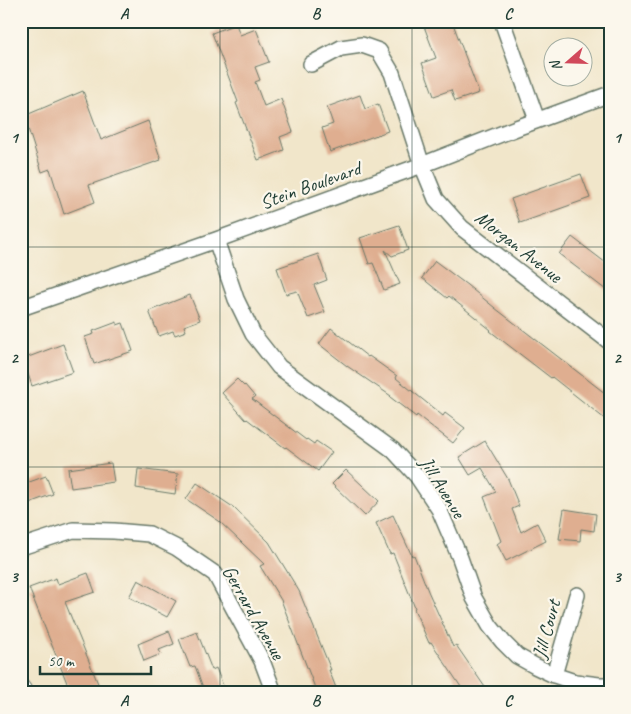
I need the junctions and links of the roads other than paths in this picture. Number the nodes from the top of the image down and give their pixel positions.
1 (502, 21) edge
2 (311, 64) dead end
3 (610, 94) edge
4 (537, 120) junction
5 (422, 165) junction
6 (216, 240) junction
7 (21, 308) edge
8 (610, 342) edge
9 (21, 547) edge
10 (577, 595) dead end
11 (554, 674) junction
12 (610, 684) edge
13 (21, 689) edge
14 (23, 693) edge
15 (274, 693) edge

1 - 4 street
2 - 5 street, Morgan Avenue
3 - 4 street, Stein Boulevard
4 - 5 street, Stein Boulevard
5 - 6 street, Stein Boulevard
5 - 8 street, Morgan Avenue
6 - 7 street, Stein Boulevard
6 - 11 street, Jill Avenue
9 - 15 street, Gerrard Avenue
10 - 11 street, Jill Court
11 - 12 street, Jill Avenue
13 - 14 street

